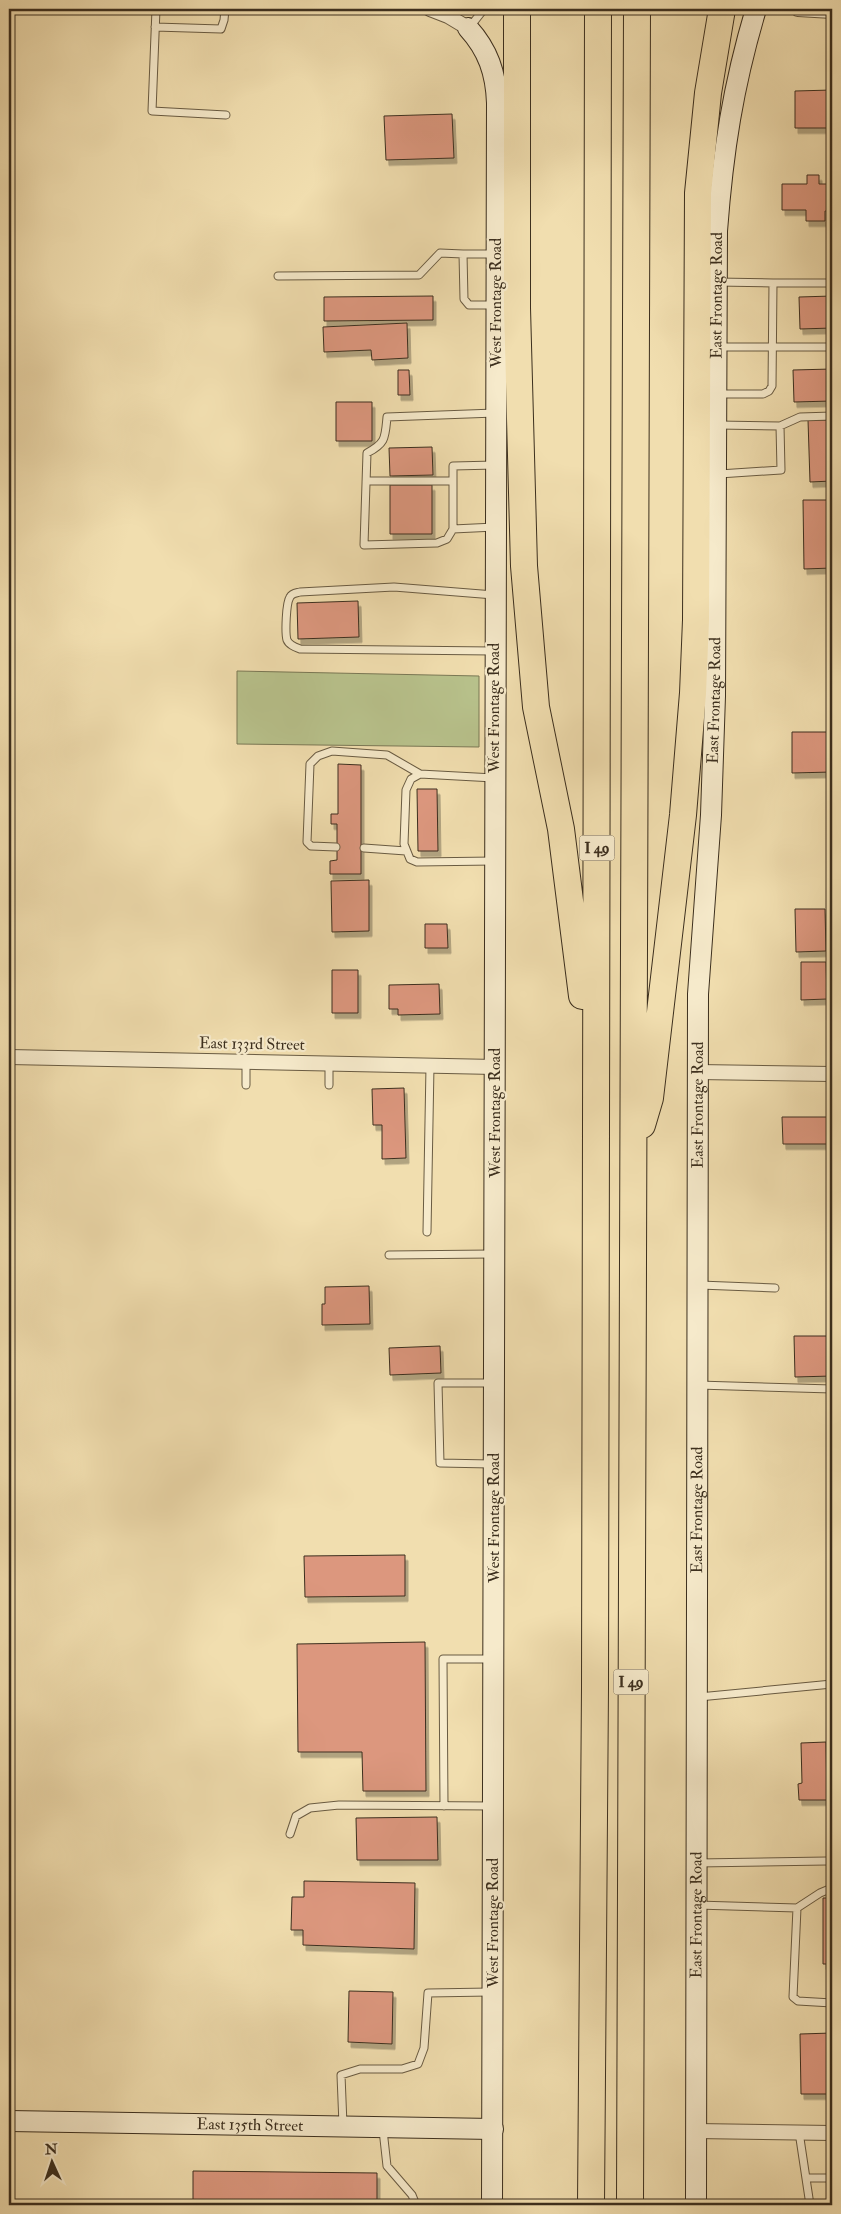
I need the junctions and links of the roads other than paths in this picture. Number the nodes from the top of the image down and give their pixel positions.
1 (156, 9) edge
2 (225, 9) edge
3 (430, 9) edge
4 (484, 9) edge
5 (517, 9) edge
6 (598, 9) edge
7 (637, 9) edge
8 (722, 9) edge
9 (756, 9) edge
10 (798, 9) edge
11 (832, 11) edge
12 (155, 27) junction
13 (468, 28) junction
14 (226, 114) dead end
15 (463, 254) junction
16 (496, 254) junction
17 (278, 276) dead end
18 (717, 282) junction
19 (773, 283) junction
20 (832, 283) edge
21 (496, 305) junction
22 (716, 347) junction
23 (773, 347) junction
24 (832, 347) edge
25 (717, 394) junction
26 (496, 413) junction
27 (832, 416) edge
28 (716, 425) junction
29 (780, 426) junction
30 (495, 465) junction
31 (716, 474) junction
32 (366, 481) junction
33 (453, 481) junction
34 (495, 527) junction
35 (453, 529) junction
36 (495, 595) junction
37 (494, 651) junction
38 (420, 774) junction
39 (494, 778) junction
40 (336, 848) dead end
41 (364, 848) dead end
42 (406, 851) junction
43 (494, 861) junction
44 (9, 1057) edge
45 (246, 1062) junction
46 (329, 1064) junction
47 (430, 1066) junction
48 (495, 1067) junction
49 (698, 1072) junction
50 (832, 1074) edge
51 (246, 1085) dead end
52 (328, 1085) dead end
53 (596, 1103) junction
54 (632, 1159) junction
55 (427, 1232) dead end
56 (389, 1254) dead end
57 (495, 1254) junction
58 (697, 1284) junction
59 (775, 1288) dead end
60 (495, 1383) junction
61 (697, 1385) junction
62 (832, 1389) edge
63 (494, 1464) junction
64 (494, 1659) junction
65 (832, 1684) edge
66 (696, 1698) junction
67 (444, 1806) junction
68 (494, 1806) junction
69 (290, 1834) dead end
70 (827, 1862) dead end
71 (697, 1863) junction
72 (832, 1888) edge
73 (696, 1905) junction
74 (797, 1908) junction
75 (493, 1992) junction
76 (832, 2003) edge
77 (9, 2121) edge
78 (343, 2126) junction
79 (383, 2127) junction
80 (493, 2129) junction
81 (696, 2130) junction
82 (799, 2132) junction
83 (832, 2133) edge
84 (807, 2178) junction
85 (832, 2178) edge
86 (416, 2205) edge
87 (492, 2205) edge
88 (590, 2205) edge
89 (630, 2205) edge
90 (696, 2205) edge
91 (810, 2205) edge

1 - 12 lane
2 - 12 lane
3 - 13 street
4 - 13 lane
5 - 53 highway
6 - 53 highway, I 49
7 - 54 highway, I 49
8 - 54 highway
9 - 18 street, East Frontage Road
10 - 11 street
12 - 14 lane
13 - 16 street, West Frontage Road
15 - 16 lane
15 - 17 lane
15 - 21 lane
16 - 21 street, West Frontage Road
18 - 19 lane
18 - 22 street, East Frontage Road
19 - 20 lane
19 - 23 lane
21 - 26 street, West Frontage Road
22 - 23 lane
22 - 25 street, East Frontage Road
23 - 24 lane
23 - 25 lane
25 - 28 street, East Frontage Road
26 - 30 street, West Frontage Road
26 - 32 lane
27 - 29 lane
28 - 29 lane
28 - 31 street, East Frontage Road
29 - 31 lane
30 - 33 lane
30 - 34 street, West Frontage Road
31 - 49 street, East Frontage Road
32 - 33 lane
32 - 35 lane
33 - 35 lane
34 - 35 lane
34 - 36 street, West Frontage Road
36 - 37 street, West Frontage Road
36 - 37 lane
37 - 39 street, West Frontage Road
38 - 39 lane
38 - 40 lane
38 - 42 lane
39 - 43 street, West Frontage Road
41 - 42 lane
42 - 43 lane
43 - 48 street, West Frontage Road
44 - 45 street, East 133rd Street
45 - 46 street, East 133rd Street
45 - 51 lane
46 - 47 street, East 133rd Street
46 - 52 lane
47 - 48 street, East 133rd Street
47 - 55 lane
48 - 57 street, West Frontage Road
49 - 50 street
49 - 58 street, East Frontage Road
53 - 88 highway, I 49
54 - 89 highway, I 49
56 - 57 lane
57 - 60 street, West Frontage Road
58 - 59 lane
58 - 61 street, East Frontage Road
60 - 63 street, West Frontage Road
60 - 63 lane
61 - 62 lane
61 - 66 street, East Frontage Road
63 - 64 street, West Frontage Road
64 - 67 lane
64 - 68 street, West Frontage Road
65 - 66 lane
66 - 71 street, East Frontage Road
67 - 68 lane
67 - 69 lane
68 - 75 street, West Frontage Road
70 - 71 lane
71 - 73 street, East Frontage Road
72 - 74 lane
73 - 74 lane
73 - 81 street, East Frontage Road
74 - 76 lane
75 - 78 lane
75 - 80 street, West Frontage Road
77 - 78 street, East 135th Street
78 - 79 street, East 135th Street
79 - 80 street, East 135th Street
79 - 86 lane
80 - 87 street, West Frontage Road
81 - 82 street
81 - 90 street, East Frontage Road
82 - 83 street
82 - 84 lane
84 - 85 lane
84 - 91 lane

